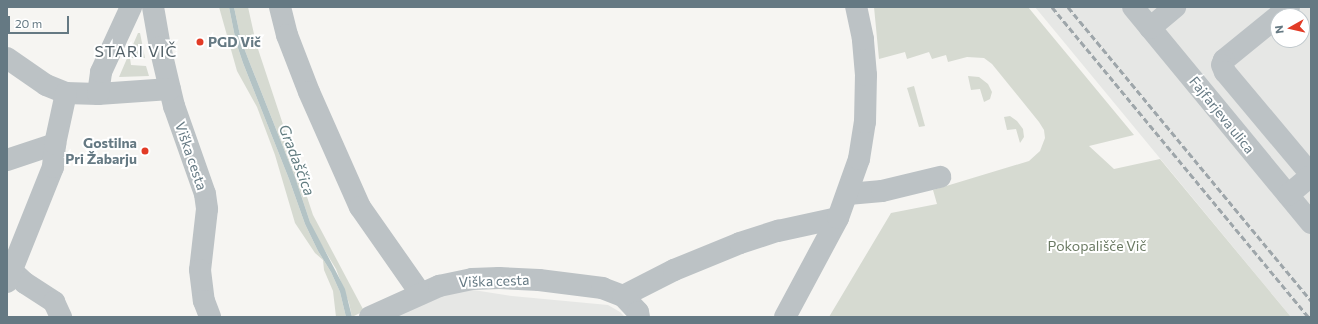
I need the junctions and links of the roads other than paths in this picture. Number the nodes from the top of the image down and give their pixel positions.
1 (131, 7) edge
2 (153, 7) edge
3 (280, 7) edge
4 (856, 7) edge
5 (1133, 7) edge
6 (1175, 7) edge
7 (1288, 7) edge
8 (1150, 28) junction
9 (7, 58) edge
10 (170, 89) junction
11 (66, 93) junction
12 (98, 94) junction
13 (55, 144) junction
14 (7, 160) edge
15 (1309, 168) edge
16 (940, 177) dead end
17 (848, 194) junction
18 (1298, 204) edge
19 (838, 218) junction
20 (10, 276) edge
21 (421, 294) junction
22 (623, 296) junction
23 (61, 317) edge
24 (210, 317) edge
25 (370, 317) edge
26 (639, 317) edge
27 (784, 317) edge

1 - 12 street
2 - 10 street, Viška cesta
3 - 21 street
4 - 17 street
5 - 8 street, Fajfarjeva ulica
6 - 8 street
7 - 15 street
8 - 18 street, Fajfarjeva ulica
9 - 11 street
10 - 12 street
10 - 24 street, Viška cesta
11 - 12 street
11 - 13 street
13 - 14 street
13 - 20 street
15 - 18 street
16 - 17 street
17 - 19 street
19 - 22 street
19 - 27 street
20 - 23 street
21 - 22 street, Viška cesta
21 - 25 street, Viška cesta
22 - 26 street, Viška cesta

